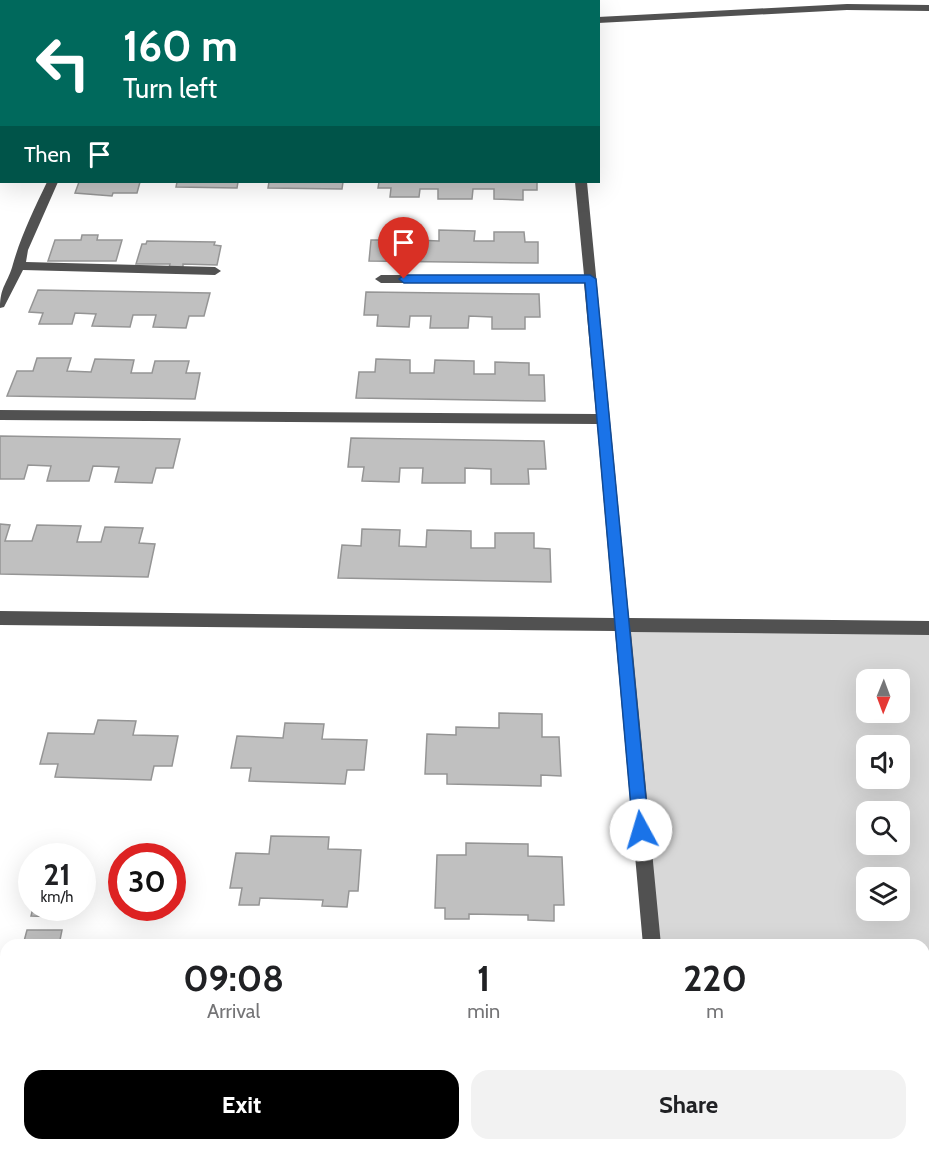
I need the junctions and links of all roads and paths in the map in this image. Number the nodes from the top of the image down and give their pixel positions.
1 (929, 8) edge
2 (600, 20) edge
3 (52, 183) edge
4 (581, 183) edge
5 (19, 266) junction
6 (215, 271) dead end
7 (381, 279) dead end
8 (590, 279) junction
9 (0, 304) edge
10 (0, 415) edge
11 (603, 420) junction
12 (0, 618) edge
13 (622, 624) junction
14 (929, 628) edge
15 (651, 939) edge

1 - 2 street
3 - 5 street
4 - 8 street
5 - 6 street
5 - 9 street
7 - 8 street
8 - 11 street
10 - 11 street
11 - 13 street
12 - 13 street
13 - 14 street
13 - 15 street

